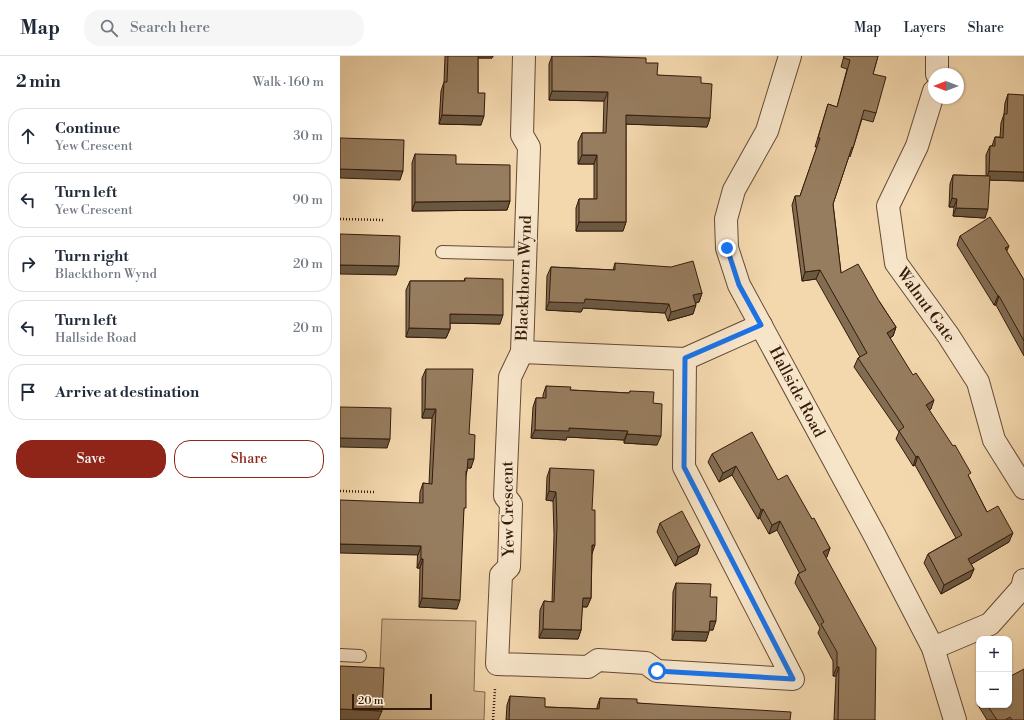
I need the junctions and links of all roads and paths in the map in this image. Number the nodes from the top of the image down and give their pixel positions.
1 (524, 56) edge
2 (790, 56) edge
3 (937, 56) edge
4 (938, 68) edge
5 (930, 104) edge
6 (340, 219) edge
7 (384, 220) dead end
8 (442, 252) dead end
9 (524, 254) junction
10 (761, 325) junction
11 (522, 352) junction
12 (685, 358) junction
13 (1024, 488) edge
14 (340, 491) edge
15 (374, 492) dead end
16 (1024, 580) edge
17 (933, 648) junction
18 (340, 655) edge
19 (360, 656) dead end
20 (497, 664) junction
21 (493, 720) edge
22 (955, 720) edge

1 - 9 street, Blackthorn Wynd
2 - 10 street, Hallside Road
3 - 4 street
5 - 13 street, Walnut Gate
6 - 7 path
8 - 9 lane
9 - 11 street, Blackthorn Wynd
10 - 12 street, Blackthorn Wynd
10 - 17 street, Hallside Road
11 - 12 street, Blackthorn Wynd
11 - 20 street, Yew Crescent
12 - 20 street
14 - 15 path
16 - 17 street
17 - 22 street, Hallside Road
18 - 19 lane
20 - 21 path

